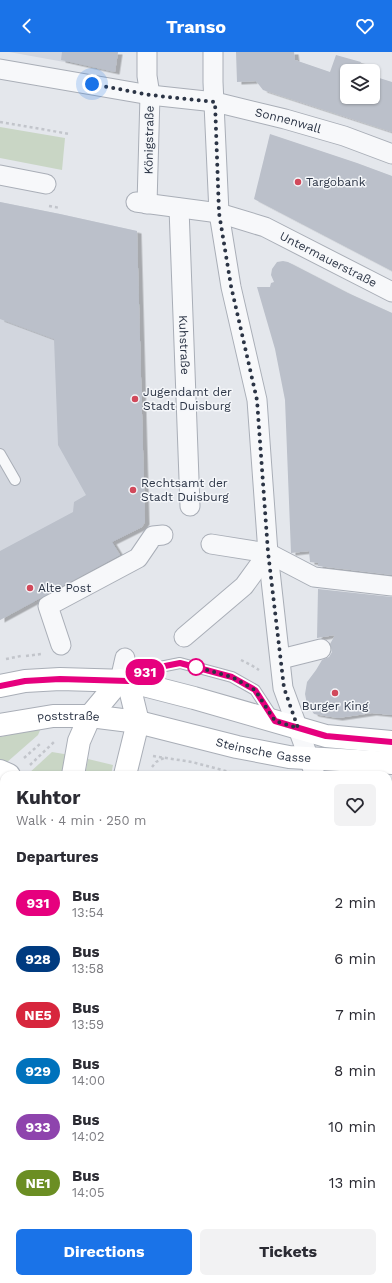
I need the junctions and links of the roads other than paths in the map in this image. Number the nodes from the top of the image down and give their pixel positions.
1 (147, 52) edge
2 (213, 52) edge
3 (0, 69) edge
4 (150, 95) junction
5 (215, 102) junction
6 (392, 154) edge
7 (0, 175) edge
8 (46, 184) dead end
9 (142, 203) joint
10 (179, 208) junction
11 (219, 213) junction
12 (392, 292) edge
13 (0, 454) edge
14 (15, 480) dead end
15 (190, 506) dead end
16 (163, 535) dead end
17 (211, 544) dead end
18 (268, 552) junction
19 (392, 586) edge
20 (184, 637) dead end
21 (61, 645) dead end
22 (322, 649) dead end
23 (125, 658) dead end
24 (281, 659) junction
25 (124, 680) junction
26 (0, 686) edge
27 (90, 716) junction
28 (275, 721) junction
29 (138, 722) junction
30 (0, 725) edge
31 (392, 742) edge
32 (306, 751) edge
33 (392, 763) edge
34 (74, 771) edge
35 (126, 771) edge

1 - 4 street, Königstraße
2 - 5 street
3 - 4 street, Sonnenwall
4 - 5 street, Sonnenwall
4 - 9 street, Königstraße
5 - 6 street, Sonnenwall
5 - 11 street
7 - 8 street
9 - 10 street, Untermauerstraße
10 - 11 street, Untermauerstraße
10 - 15 street, Kuhstraße
11 - 12 street, Untermauerstraße
11 - 18 street
13 - 14 lane
16 - 21 street
17 - 18 street
18 - 19 street
18 - 20 street
18 - 24 street
22 - 24 street
23 - 25 street
24 - 32 street
25 - 26 main road
25 - 27 main road
25 - 28 main road, Steinsche Gasse
25 - 28 lane
25 - 29 main road
27 - 29 main road, Poststraße
27 - 30 main road, Poststraße
27 - 34 main road
28 - 32 main road, Steinsche Gasse
29 - 32 main road, Steinsche Gasse
29 - 35 main road
31 - 32 main road, Steinsche Gasse
32 - 33 main road, Steinsche Gasse

